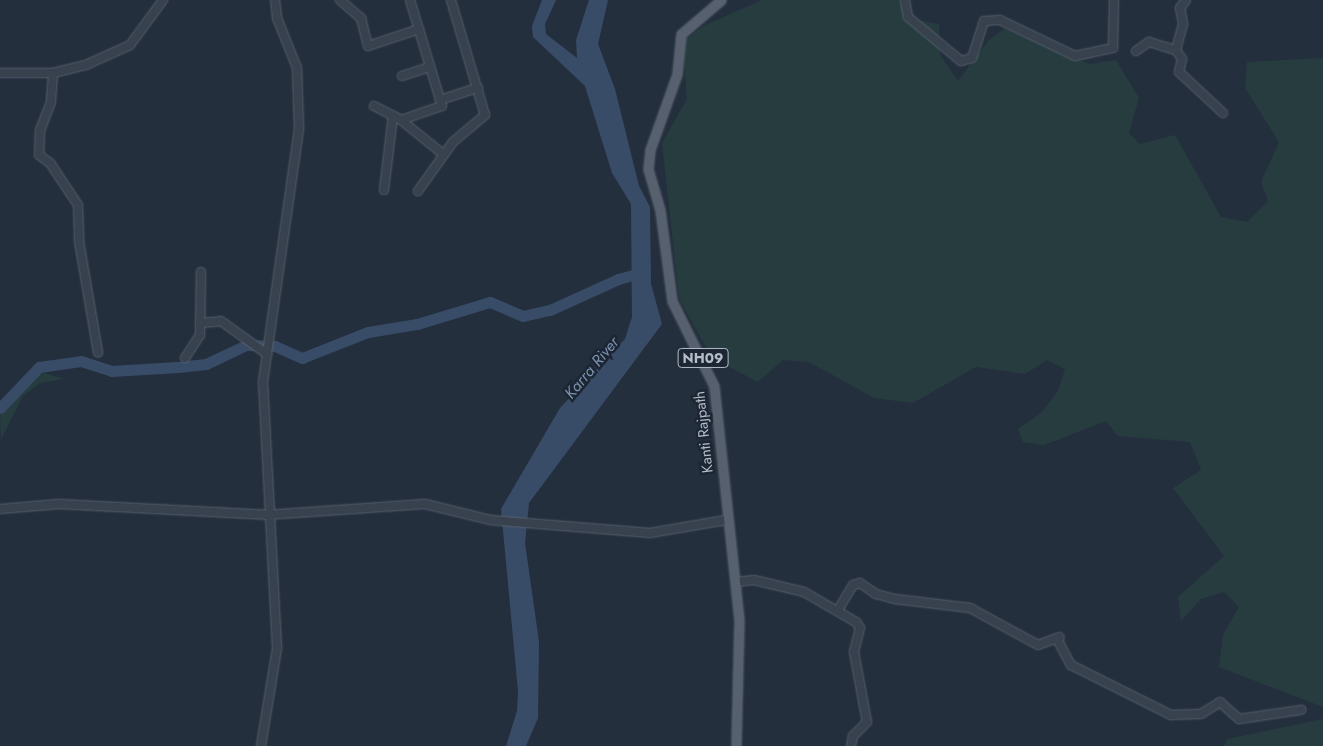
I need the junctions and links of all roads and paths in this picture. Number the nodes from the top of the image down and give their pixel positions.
1 (163, 0) edge
2 (275, 0) edge
3 (340, 0) edge
4 (410, 0) edge
5 (451, 0) edge
6 (721, 0) edge
7 (905, 0) edge
8 (1114, 0) edge
9 (1186, 0) edge
10 (419, 29) junction
11 (1176, 50) junction
12 (1136, 51) dead end
13 (430, 67) junction
14 (0, 73) edge
15 (52, 73) junction
16 (402, 76) dead end
17 (478, 88) junction
18 (440, 100) junction
19 (374, 106) dead end
20 (1223, 113) dead end
21 (393, 116) junction
22 (401, 120) junction
23 (444, 155) junction
24 (384, 190) dead end
25 (418, 191) dead end
26 (200, 272) dead end
27 (200, 323) junction
28 (98, 352) dead end
29 (268, 352) junction
30 (185, 358) dead end
31 (0, 509) edge
32 (266, 515) junction
33 (726, 520) junction
34 (735, 582) junction
35 (838, 610) junction
36 (1302, 710) dead end
37 (262, 746) edge
38 (736, 746) edge
39 (851, 746) edge

1 - 15 street
2 - 29 street
3 - 10 street
4 - 10 street
5 - 17 street
6 - 33 main road, Kanti Rajpath / NH09
7 - 8 street
9 - 11 street
10 - 13 street
11 - 12 street
11 - 20 street
13 - 16 street
13 - 18 street
14 - 15 street
15 - 28 street
17 - 18 street
17 - 23 street
18 - 22 street
19 - 21 street
21 - 22 street
21 - 24 street
22 - 23 street
23 - 25 street
26 - 27 street
27 - 29 street
27 - 30 street
29 - 32 street
31 - 32 street
32 - 33 street
32 - 37 street
33 - 34 main road, Kanti Rajpath / NH09
34 - 35 street
34 - 38 main road, Kanti Rajpath / NH09
35 - 36 street
35 - 39 street

